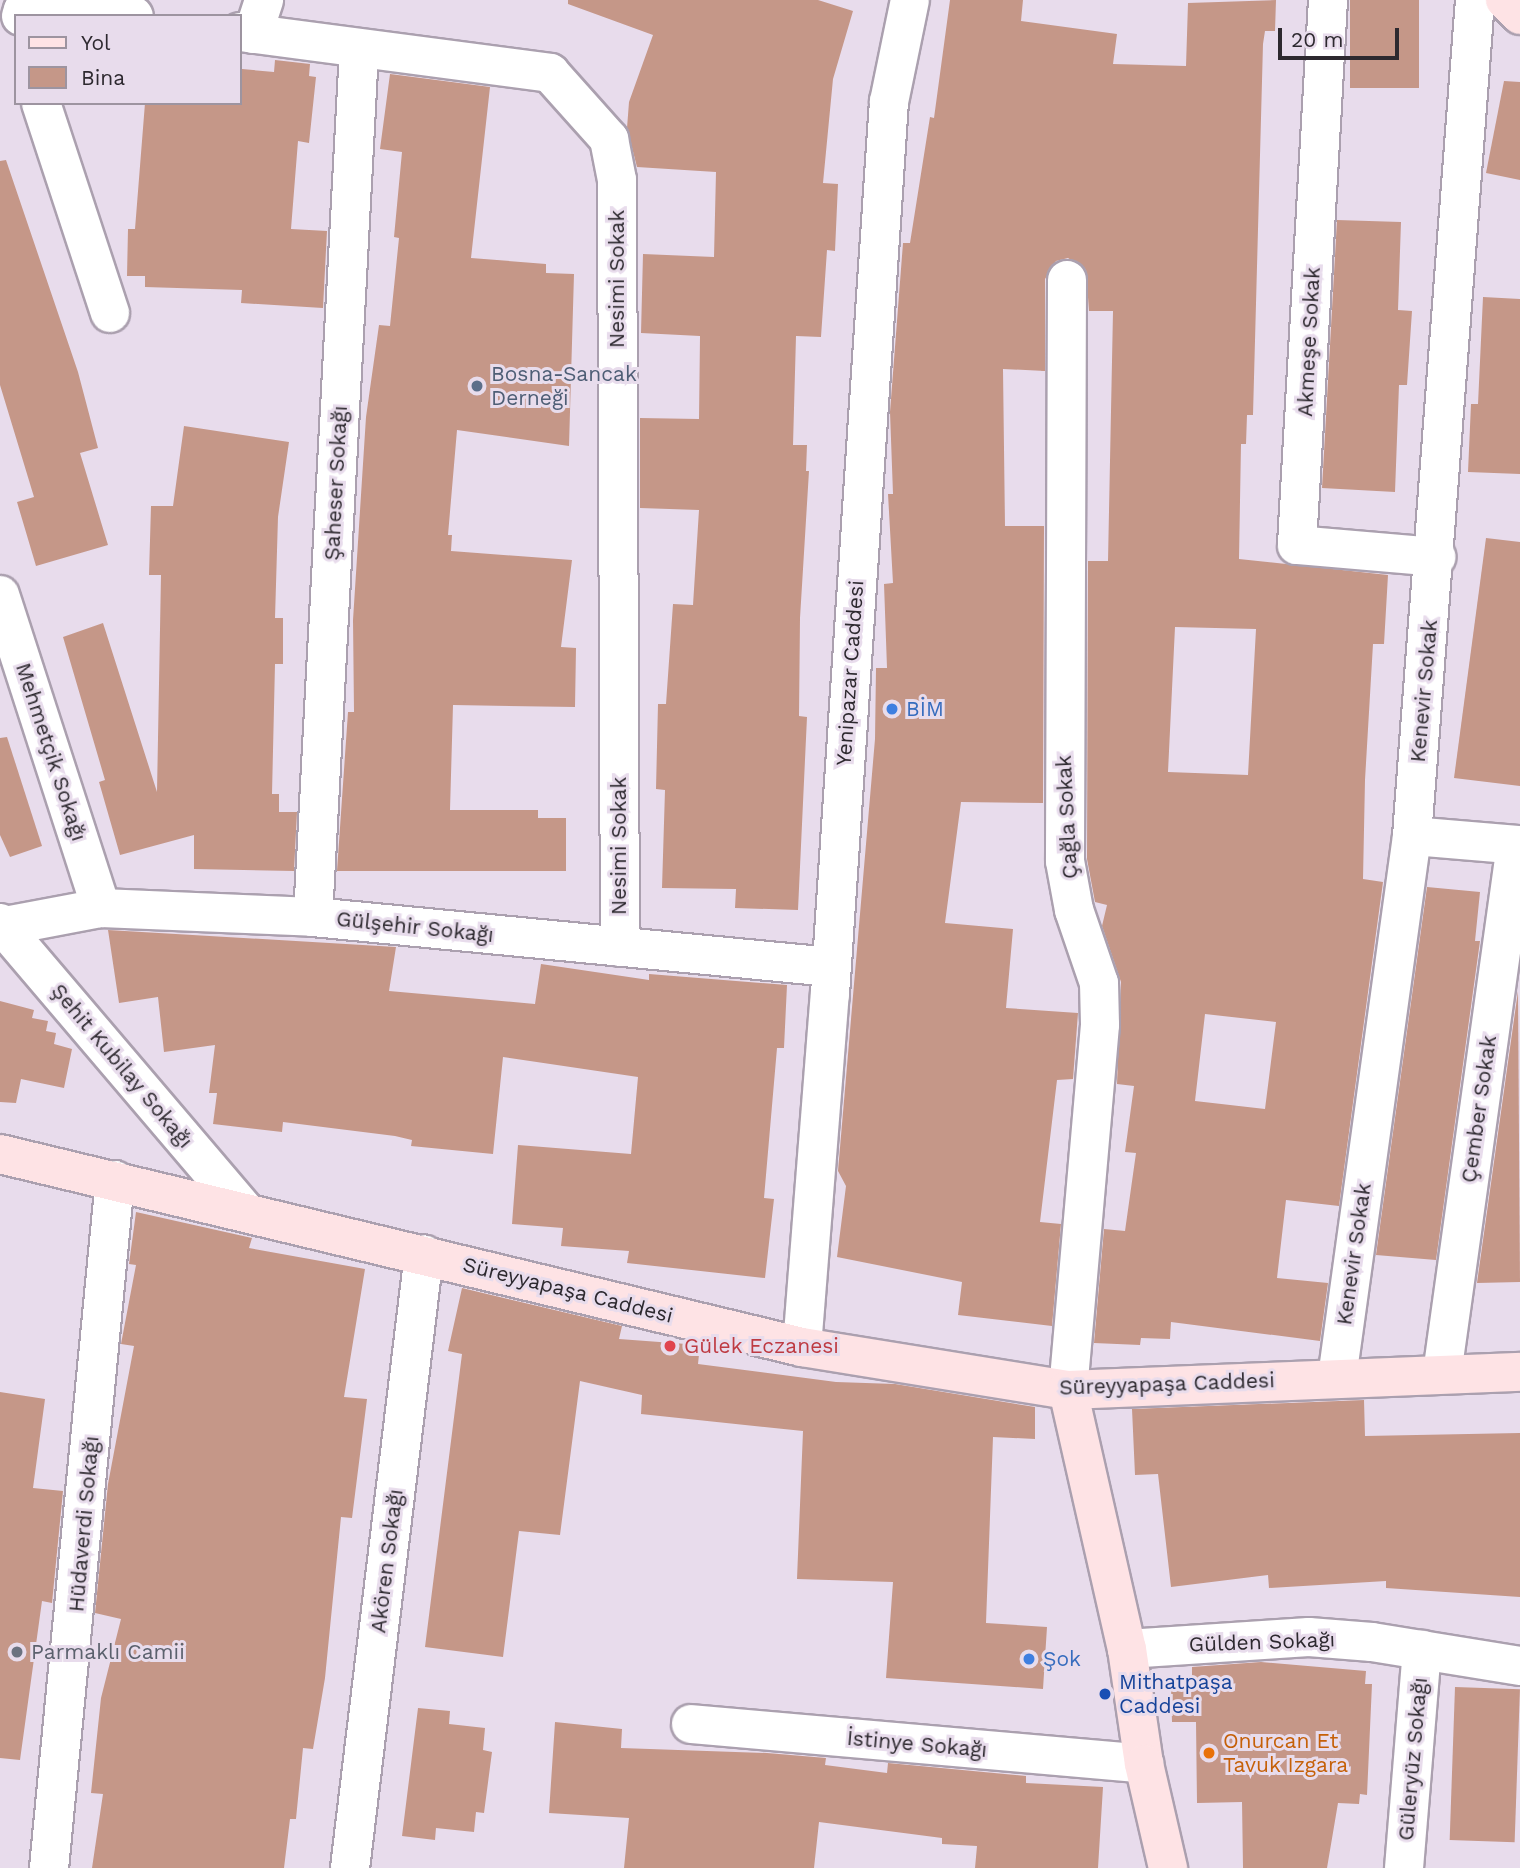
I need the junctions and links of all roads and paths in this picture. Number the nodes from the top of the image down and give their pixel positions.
1 (910, 0) edge
2 (1328, 0) edge
3 (1475, 0) edge
4 (1505, 0) edge
5 (22, 14) edge
6 (121, 14) edge
7 (1520, 15) edge
8 (252, 22) edge
9 (359, 50) junction
10 (42, 105) edge
11 (1067, 280) dead end
12 (110, 313) dead end
13 (1436, 557) junction
14 (0, 595) edge
15 (1412, 836) junction
16 (1518, 845) edge
17 (101, 908) junction
18 (313, 917) junction
19 (1, 925) edge
20 (620, 947) junction
21 (830, 967) junction
22 (0, 1155) edge
23 (116, 1180) junction
24 (244, 1210) junction
25 (424, 1254) junction
26 (802, 1348) junction
27 (1520, 1372) edge
28 (1442, 1374) junction
29 (1337, 1378) junction
30 (1068, 1390) junction
31 (1127, 1649) junction
32 (1422, 1650) junction
33 (1520, 1666) edge
34 (691, 1724) dead end
35 (1144, 1764) junction
36 (49, 1868) edge
37 (350, 1868) edge
38 (1168, 1868) edge
39 (1404, 1868) edge

1 - 21 street, Yenipazar Caddesi
2 - 13 street, Akmeşe Sokak
3 - 13 street, Kenevir Sokak
4 - 7 street
5 - 6 street
8 - 9 street, Nesimi Sokak
9 - 18 street, Şaheser Sokağı
9 - 20 street, Nesimi Sokak
10 - 12 street
11 - 30 street, Çağla Sokak
13 - 15 street, Kenevir Sokak
14 - 17 street, Mehmetçik Sokağı
15 - 16 street
15 - 29 street, Kenevir Sokak
16 - 28 street, Çember Sokak
17 - 18 street, Gülşehir Sokağı
17 - 19 street, Gülşehir Sokağı
18 - 20 street, Gülşehir Sokağı
19 - 24 street, Şehit Kubilay Sokağı
20 - 21 street, Gülşehir Sokağı
21 - 26 street, Yenipazar Caddesi
22 - 23 street, Süreyyapaşa Caddesi
23 - 24 street, Süreyyapaşa Caddesi
23 - 36 street, Hüdaverdi Sokağı
24 - 25 street, Süreyyapaşa Caddesi
25 - 26 street, Süreyyapaşa Caddesi
25 - 37 street, Akören Sokağı
26 - 30 street, Süreyyapaşa Caddesi
27 - 28 street, Süreyyapaşa Caddesi
28 - 29 street, Süreyyapaşa Caddesi
29 - 30 street, Süreyyapaşa Caddesi
30 - 31 street
31 - 32 street, Gülden Sokağı
31 - 35 street
32 - 33 street, Gülden Sokağı
32 - 39 street, Güleryüz Sokağı
34 - 35 street, İstinye Sokağı
35 - 38 street

